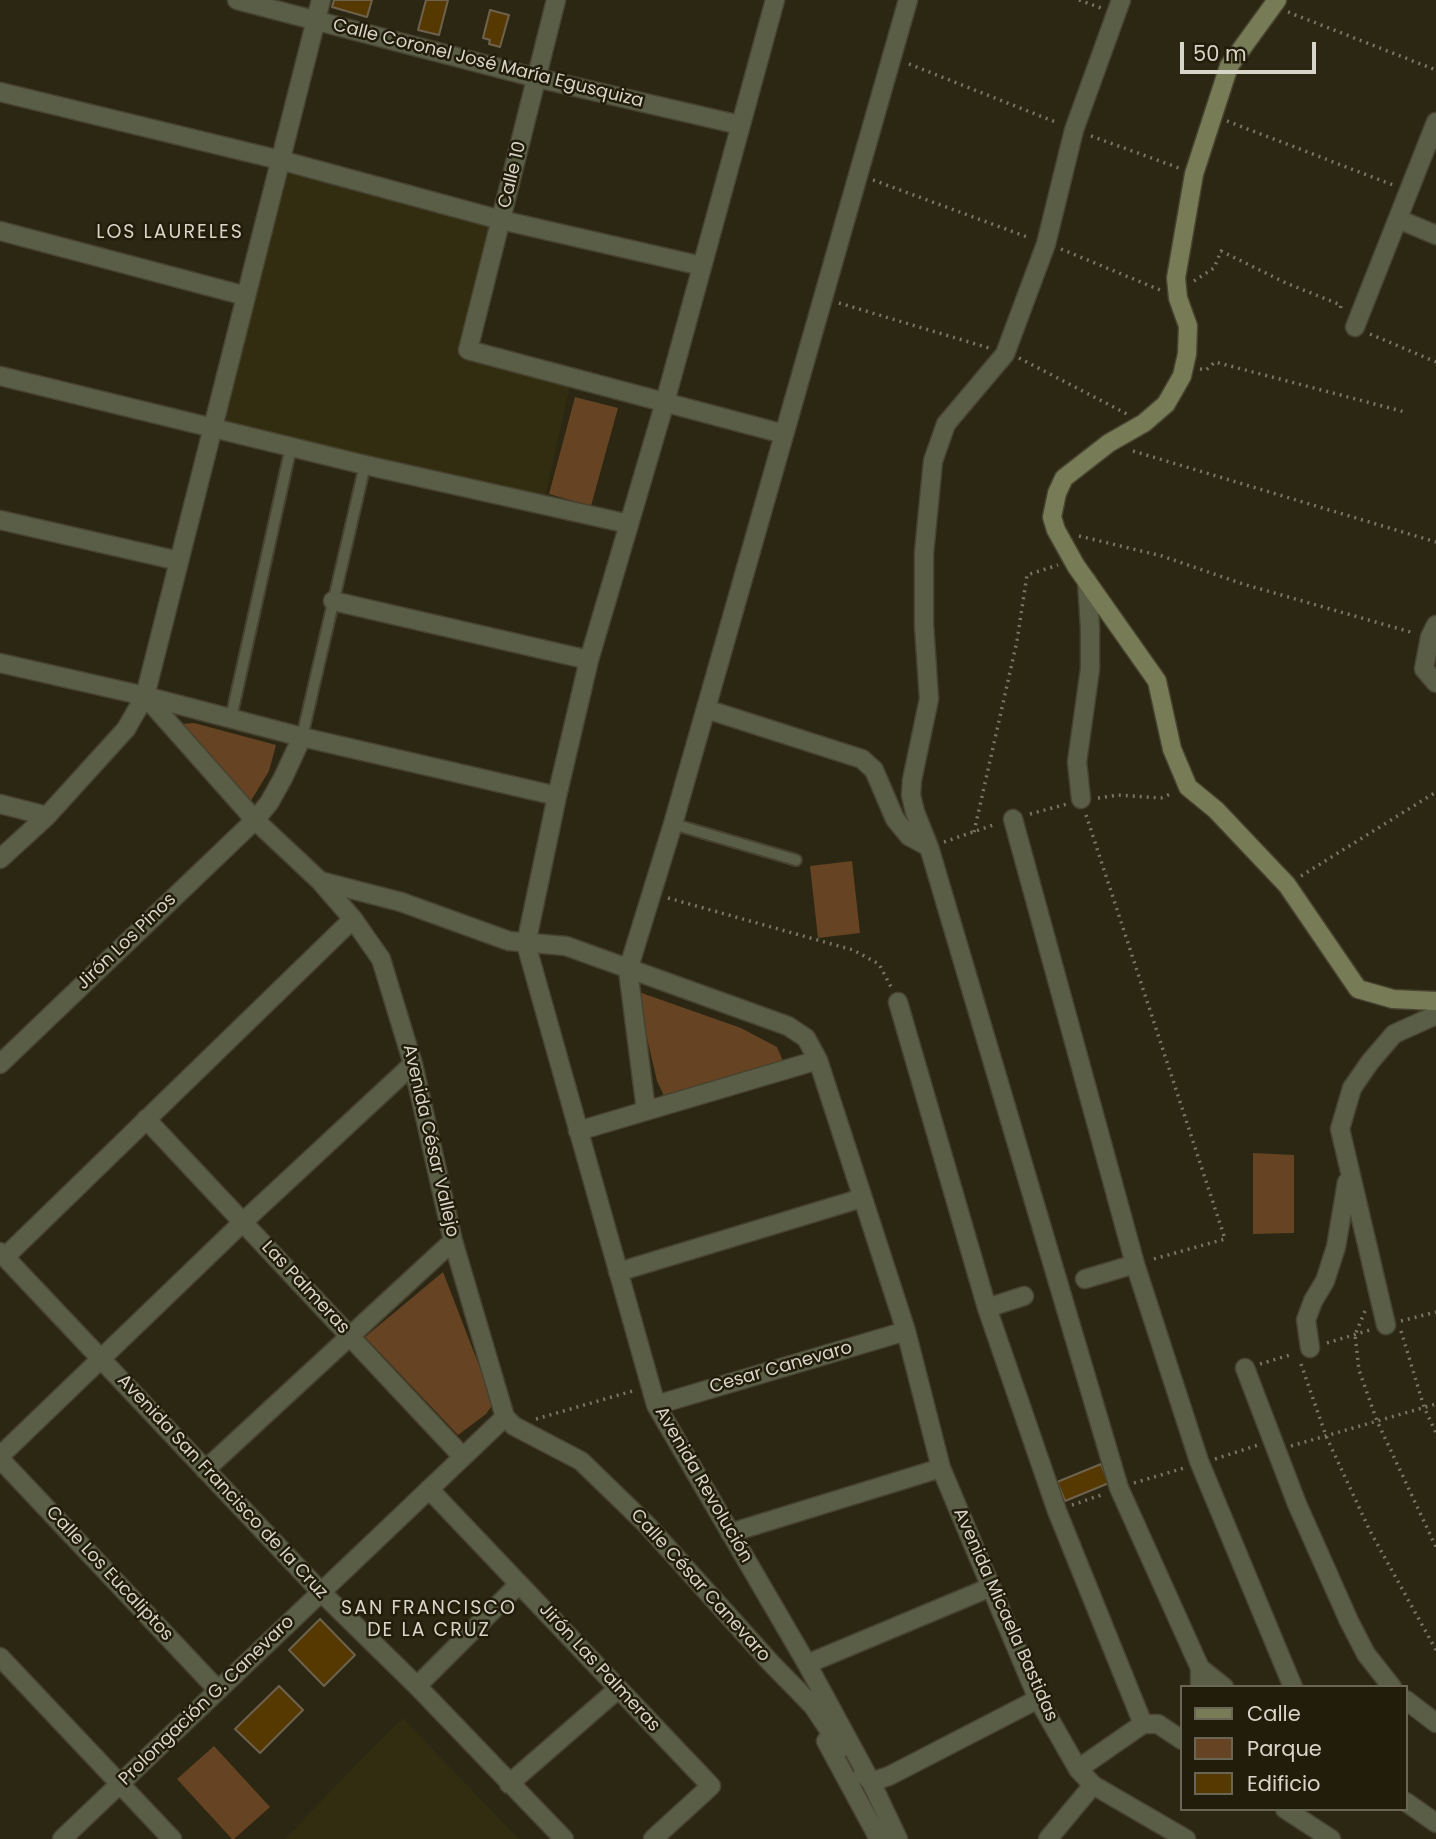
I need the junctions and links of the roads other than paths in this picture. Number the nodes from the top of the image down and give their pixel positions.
1 (237, 0) edge
2 (321, 0) edge
3 (556, 0) edge
4 (775, 0) edge
5 (908, 0) edge
6 (1275, 3) edge
7 (1118, 7) edge
8 (316, 19) junction
9 (537, 78) junction
10 (0, 92) edge
11 (1436, 122) edge
12 (740, 125) junction
13 (280, 160) junction
14 (1398, 219) junction
15 (501, 220) junction
16 (0, 231) edge
17 (1436, 235) edge
18 (702, 266) junction
19 (246, 296) junction
20 (1355, 327) road end
21 (0, 376) edge
22 (666, 402) junction
23 (213, 427) junction
24 (784, 434) junction
25 (291, 447) junction
26 (365, 464) junction
27 (0, 520) edge
28 (629, 524) junction
29 (179, 561) junction
30 (1087, 581) junction
31 (333, 601) junction
32 (1433, 631) edge
33 (589, 660) junction
34 (0, 663) edge
35 (1436, 683) edge
36 (145, 696) junction
37 (706, 709) junction
38 (231, 718) junction
39 (302, 737) junction
40 (557, 796) junction
41 (1081, 799) road end
42 (0, 804) edge
43 (47, 816) junction
44 (1013, 819) road end
45 (255, 820) junction
46 (673, 824) junction
47 (929, 847) junction
48 (0, 859) edge
49 (796, 860) dead end
50 (320, 881) junction
51 (353, 919) junction
52 (526, 944) junction
53 (628, 970) junction
54 (1436, 1001) edge
55 (898, 1002) road end
56 (1436, 1015) edge
57 (818, 1060) junction
58 (413, 1063) junction
59 (0, 1064) edge
60 (646, 1110) junction
61 (146, 1119) junction
62 (578, 1131) junction
63 (1348, 1172) junction
64 (862, 1198) junction
65 (243, 1222) junction
66 (453, 1241) junction
67 (2, 1255) edge
68 (1135, 1264) junction
69 (618, 1272) junction
70 (1085, 1279) dead end
71 (1024, 1296) dead end
72 (987, 1308) junction
73 (1386, 1325) road end
74 (906, 1331) junction
75 (350, 1336) junction
76 (1310, 1349) road end
77 (100, 1359) junction
78 (1245, 1368) road end
79 (656, 1405) junction
80 (509, 1422) junction
81 (0, 1457) edge
82 (463, 1457) junction
83 (942, 1468) junction
84 (205, 1470) junction
85 (429, 1489) junction
86 (730, 1533) junction
87 (519, 1584) junction
88 (991, 1587) junction
89 (321, 1592) junction
90 (0, 1657) edge
91 (807, 1664) junction
92 (1200, 1668) junction
93 (793, 1685) junction
94 (1200, 1685) edge
95 (1221, 1685) edge
96 (1292, 1685) edge
97 (1390, 1685) edge
98 (417, 1686) junction
99 (618, 1689) junction
100 (218, 1690) junction
101 (1038, 1699) junction
102 (1408, 1702) edge
103 (1436, 1723) edge
104 (1143, 1724) junction
105 (1180, 1739) edge
106 (1078, 1769) junction
107 (871, 1782) junction
108 (119, 1784) junction
109 (509, 1784) junction
110 (1093, 1785) junction
111 (1408, 1803) edge
112 (1288, 1811) edge
113 (1436, 1823) edge
114 (62, 1839) edge
115 (172, 1839) edge
116 (564, 1839) edge
117 (653, 1839) edge
118 (879, 1839) edge
119 (898, 1839) edge
120 (1048, 1839) edge
121 (1186, 1839) edge
122 (1331, 1839) edge

1 - 8 street, Calle Coronel José María Egusquiza
2 - 8 street
3 - 9 street, Calle 10
4 - 12 street
5 - 24 street
6 - 30 street
7 - 47 street
8 - 9 street, Calle Coronel José María Egusquiza
8 - 13 street
9 - 12 street, Calle Coronel José María Egusquiza
9 - 15 street, Calle 10
10 - 13 street
11 - 14 street
12 - 18 street
13 - 15 street
13 - 19 street
14 - 17 street
14 - 20 street
15 - 18 street
15 - 22 street, Calle 10
16 - 19 street
18 - 22 street
19 - 23 street
21 - 23 street
22 - 24 street
22 - 28 street
23 - 25 street
23 - 29 street
24 - 37 street
25 - 26 street
25 - 38 lane
26 - 28 street
26 - 31 lane
27 - 29 street
28 - 33 street
29 - 36 street
30 - 41 street
30 - 54 street
31 - 33 street
31 - 39 lane
32 - 35 street
33 - 40 street
34 - 36 street
36 - 38 street
36 - 43 street
36 - 45 street, Avenida César Vallejo
37 - 46 street
37 - 47 street
38 - 39 street
39 - 40 street
39 - 45 street, Jirón Los Pinos
40 - 52 street
42 - 43 street
43 - 48 street
44 - 68 street
45 - 50 street, Avenida César Vallejo
45 - 59 street, Jirón Los Pinos
46 - 49 lane
46 - 53 street
47 - 92 street
50 - 51 street, Avenida César Vallejo
50 - 52 street, Avenida Micaela Bastidas
51 - 58 street, Avenida César Vallejo
51 - 61 street
52 - 53 street, Avenida Micaela Bastidas
52 - 62 street, Avenida Revolución
53 - 57 street, Avenida Micaela Bastidas
53 - 60 street
55 - 72 street
56 - 63 street
57 - 60 street
57 - 64 street, Avenida Micaela Bastidas
58 - 65 street
58 - 66 street, Avenida César Vallejo
60 - 62 street
61 - 65 street, Las Palmeras
61 - 67 street
62 - 69 street, Avenida Revolución
63 - 73 street
63 - 76 street
64 - 69 street
64 - 74 street, Avenida Micaela Bastidas
65 - 75 street, Las Palmeras
65 - 77 street
66 - 75 street
66 - 80 street, Avenida César Vallejo
67 - 77 street, Avenida San Francisco de la Cruz
68 - 70 street
68 - 96 street
69 - 79 street, Avenida Revolución
71 - 72 street
72 - 104 street
74 - 79 street, Cesar Canevaro
74 - 83 street, Avenida Micaela Bastidas
75 - 82 street, Las Palmeras
75 - 84 street
77 - 81 street
77 - 84 street, Avenida San Francisco de la Cruz
78 - 97 street
79 - 86 street, Avenida Revolución
80 - 82 street, Prolongación G. Canevaro
80 - 93 street, Calle César Canevaro
81 - 100 street, Calle Los Eucaliptos
82 - 85 street, Prolongación G. Canevaro
83 - 86 street
83 - 88 street, Avenida Micaela Bastidas
84 - 89 street, Avenida San Francisco de la Cruz
85 - 87 street, Jirón Las Palmeras
85 - 89 street, Prolongación G. Canevaro
86 - 91 street, Avenida Revolución
87 - 98 street
87 - 99 street, Jirón Las Palmeras
88 - 91 street
88 - 101 street, Avenida Micaela Bastidas
89 - 98 street, Avenida San Francisco de la Cruz
89 - 100 street, Prolongación G. Canevaro
90 - 108 street
91 - 107 street, Avenida Revolución
92 - 94 street
92 - 95 street
93 - 107 street, Calle César Canevaro
93 - 118 street
98 - 109 street, Avenida San Francisco de la Cruz
99 - 109 street
99 - 117 street, Jirón Las Palmeras
100 - 108 street, Prolongación G. Canevaro
101 - 106 street, Avenida Micaela Bastidas
101 - 107 street
102 - 103 street
104 - 105 street
104 - 106 street
106 - 110 street, Avenida Micaela Bastidas
107 - 119 street, Avenida Revolución
108 - 114 street, Prolongación G. Canevaro
108 - 115 street
109 - 116 street, Avenida San Francisco de la Cruz
110 - 120 street
110 - 121 street, Avenida Micaela Bastidas
111 - 113 street
112 - 122 street

